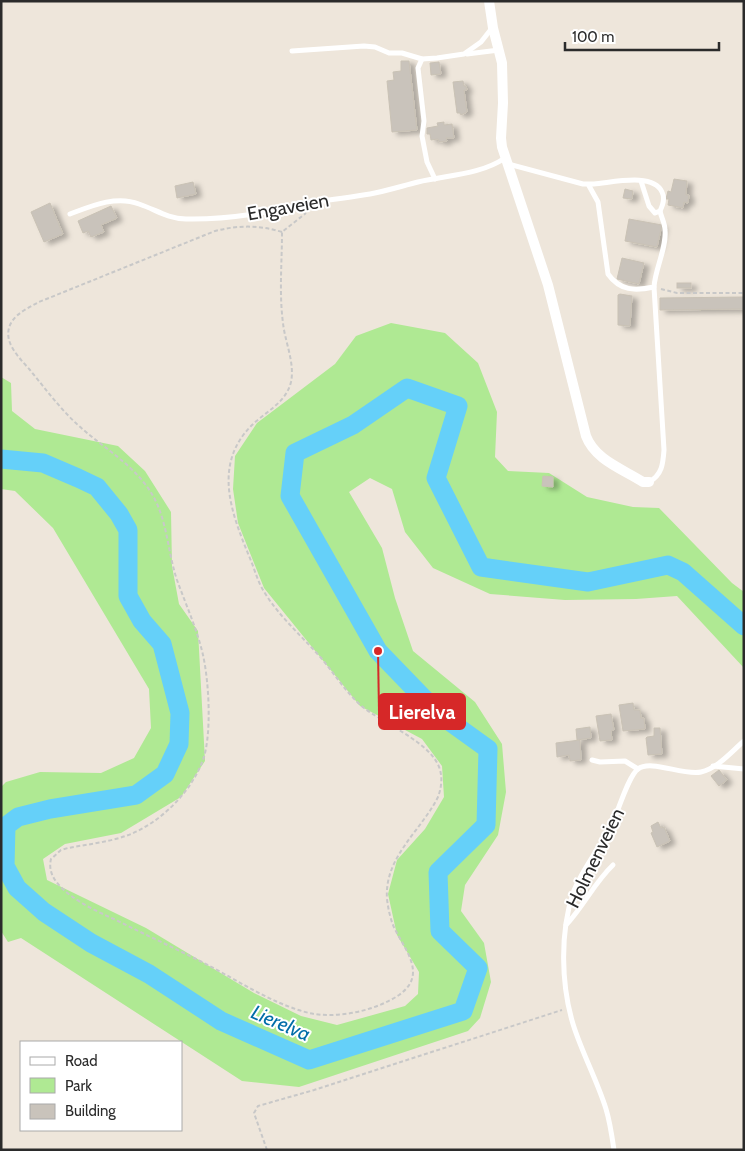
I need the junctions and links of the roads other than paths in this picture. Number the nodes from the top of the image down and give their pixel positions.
1 (489, 1) edge
2 (493, 28) junction
3 (499, 50) junction
4 (292, 51) dead end
5 (464, 54) junction
6 (422, 59) junction
7 (506, 161) junction
8 (435, 179) junction
9 (641, 181) junction
10 (588, 184) junction
11 (660, 211) junction
12 (70, 214) dead end
13 (654, 287) junction
14 (649, 482) joint
15 (744, 741) edge
16 (592, 760) dead end
17 (713, 766) junction
18 (638, 769) junction
19 (744, 769) edge
20 (613, 866) dead end
21 (566, 925) junction
22 (614, 1150) edge

1 - 2 street
2 - 3 street
2 - 5 lane
3 - 5 lane
3 - 7 street
4 - 6 lane
5 - 6 lane
6 - 8 lane
7 - 8 lane, Engaveien
7 - 10 lane
7 - 14 street
8 - 12 lane, Engaveien
9 - 10 lane
9 - 11 lane
9 - 11 lane
10 - 13 lane
11 - 13 lane
13 - 14 lane
15 - 17 lane
16 - 18 lane
17 - 18 lane
17 - 19 lane
18 - 21 lane, Holmenveien
20 - 21 lane
21 - 22 lane, Holmenveien

